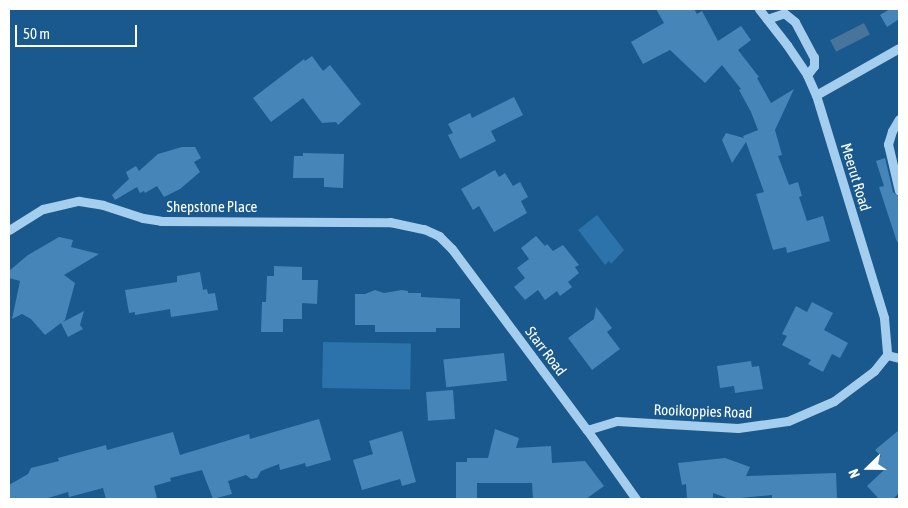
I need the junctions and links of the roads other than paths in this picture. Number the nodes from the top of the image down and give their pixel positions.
1 (759, 9) edge
2 (767, 19) junction
3 (899, 48) edge
4 (807, 76) junction
5 (816, 95) junction
6 (899, 119) edge
7 (899, 191) edge
8 (424, 229) joint
9 (9, 230) edge
10 (887, 355) junction
11 (899, 358) edge
12 (587, 430) junction
13 (636, 499) edge

1 - 2 street, Meerut Road
2 - 4 street, Meerut Road
2 - 4 street
3 - 5 street
4 - 5 street, Meerut Road
5 - 10 street, Meerut Road
6 - 7 street
8 - 9 street, Shepstone Place
8 - 12 street, Starr Road
10 - 11 street
10 - 12 street, Rooikoppies Road
12 - 13 street, Starr Road

